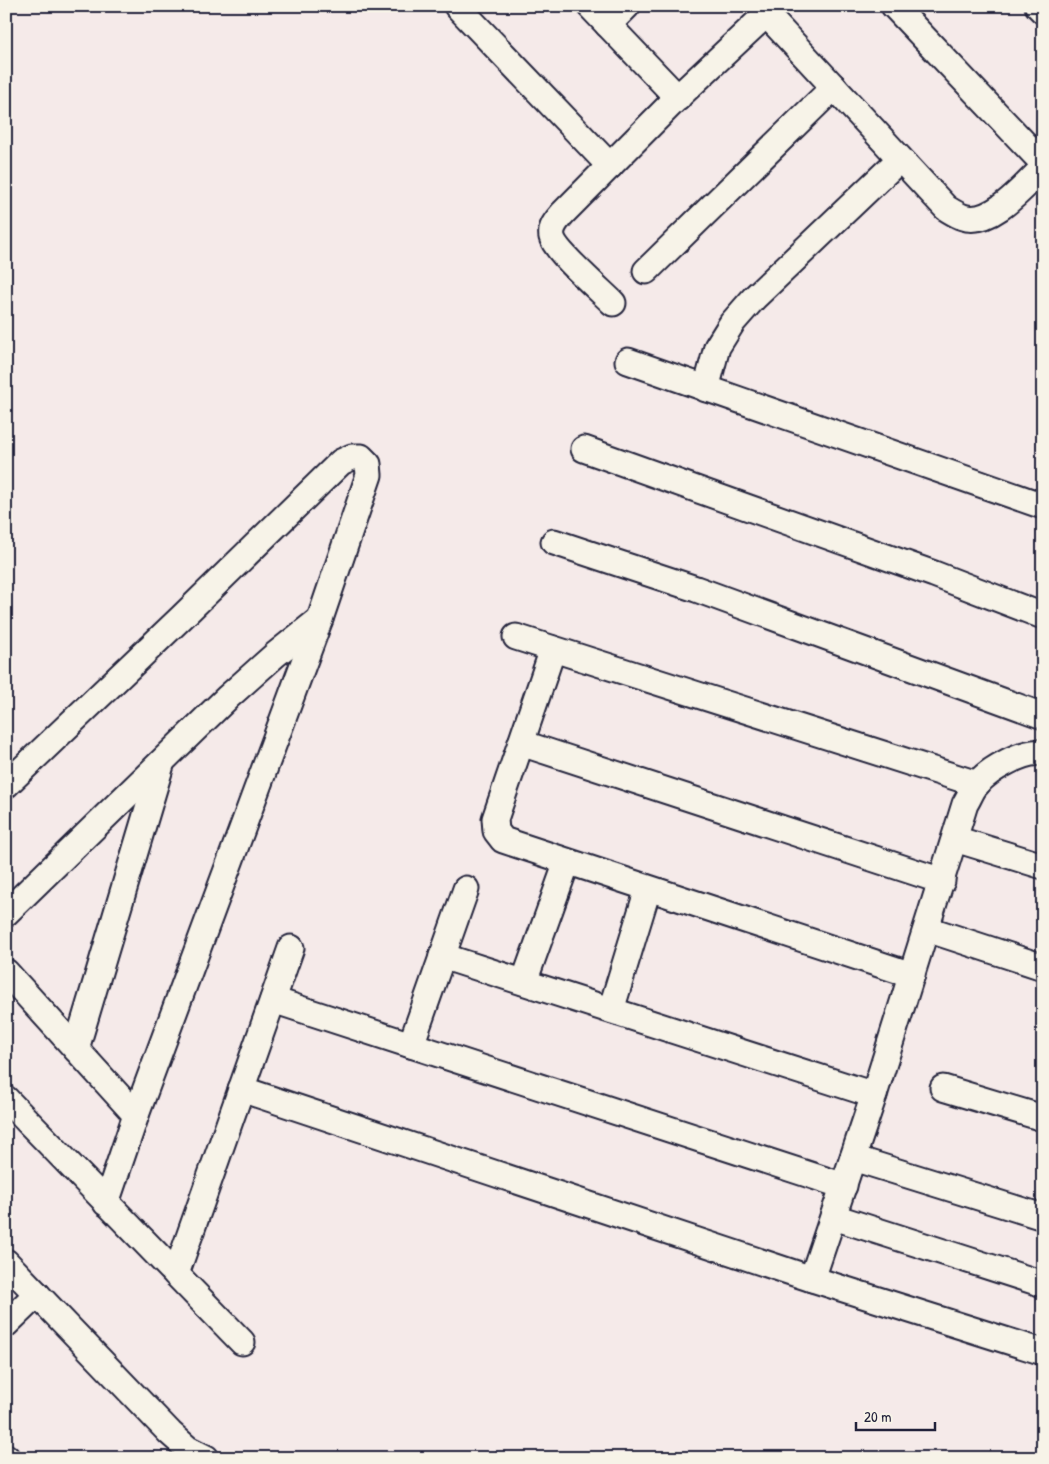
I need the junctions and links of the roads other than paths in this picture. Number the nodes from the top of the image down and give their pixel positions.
1 (457, 6) edge
2 (590, 6) edge
3 (627, 6) edge
4 (894, 6) edge
5 (1038, 6) edge
6 (771, 10) edge
7 (1043, 11) edge
8 (608, 25) junction
9 (834, 87) junction
10 (678, 98) junction
11 (900, 160) junction
12 (1043, 163) edge
13 (610, 166) junction
14 (1043, 168) edge
15 (646, 271) dead end
16 (613, 303) dead end
17 (628, 361) dead end
18 (706, 389) junction
19 (584, 449) dead end
20 (1043, 506) edge
21 (554, 542) dead end
22 (1043, 616) edge
23 (320, 619) junction
24 (516, 637) dead end
25 (553, 649) junction
26 (1043, 716) edge
27 (1043, 723) edge
28 (521, 743) junction
29 (1040, 752) edge
30 (162, 763) junction
31 (977, 784) junction
32 (6, 785) edge
33 (955, 839) junction
34 (567, 862) junction
35 (1043, 866) edge
36 (942, 882) junction
37 (648, 888) junction
38 (466, 889) dead end
39 (6, 913) edge
40 (927, 929) junction
41 (291, 948) dead end
42 (442, 956) junction
43 (1043, 966) edge
44 (6, 972) edge
45 (912, 975) junction
46 (524, 982) junction
47 (273, 1000) junction
48 (611, 1010) junction
49 (411, 1045) junction
50 (76, 1049) junction
51 (943, 1088) dead end
52 (241, 1089) junction
53 (874, 1095) junction
54 (6, 1099) edge
55 (136, 1115) junction
56 (1043, 1118) edge
57 (853, 1158) junction
58 (844, 1186) junction
59 (106, 1203) junction
60 (834, 1217) junction
61 (1043, 1217) edge
62 (6, 1262) edge
63 (176, 1274) junction
64 (812, 1279) junction
65 (1043, 1284) edge
66 (37, 1294) junction
67 (6, 1324) edge
68 (242, 1342) dead end
69 (1043, 1352) edge
70 (193, 1455) edge

1 - 13 street
2 - 8 street
3 - 8 street
4 - 12 street
5 - 7 street
6 - 9 street
6 - 10 street
8 - 10 street
9 - 11 street
9 - 15 street
10 - 13 street
11 - 14 street
11 - 18 street
13 - 16 street
17 - 18 street
18 - 20 street
19 - 22 street
21 - 26 street
23 - 30 street
23 - 32 street
23 - 55 street
24 - 25 street
25 - 28 street
25 - 31 street
27 - 29 street
28 - 34 street
28 - 36 street
29 - 31 street
30 - 39 street
30 - 50 street
31 - 33 street
33 - 35 street
33 - 36 street
34 - 37 street
34 - 46 street
36 - 40 street
37 - 45 street
37 - 48 street
38 - 42 street
40 - 43 street
40 - 45 street
41 - 47 street
42 - 46 street
42 - 49 street
44 - 50 street
45 - 53 street
46 - 48 street
47 - 49 street
47 - 52 street
48 - 53 street
49 - 58 street
50 - 55 street
51 - 56 street
52 - 63 street
52 - 64 street
53 - 57 street
54 - 59 street
55 - 59 street
57 - 58 street
57 - 61 street
58 - 60 street
59 - 63 street
60 - 64 street
60 - 65 street
62 - 66 street
63 - 68 street
64 - 69 street
66 - 67 street
66 - 70 street

